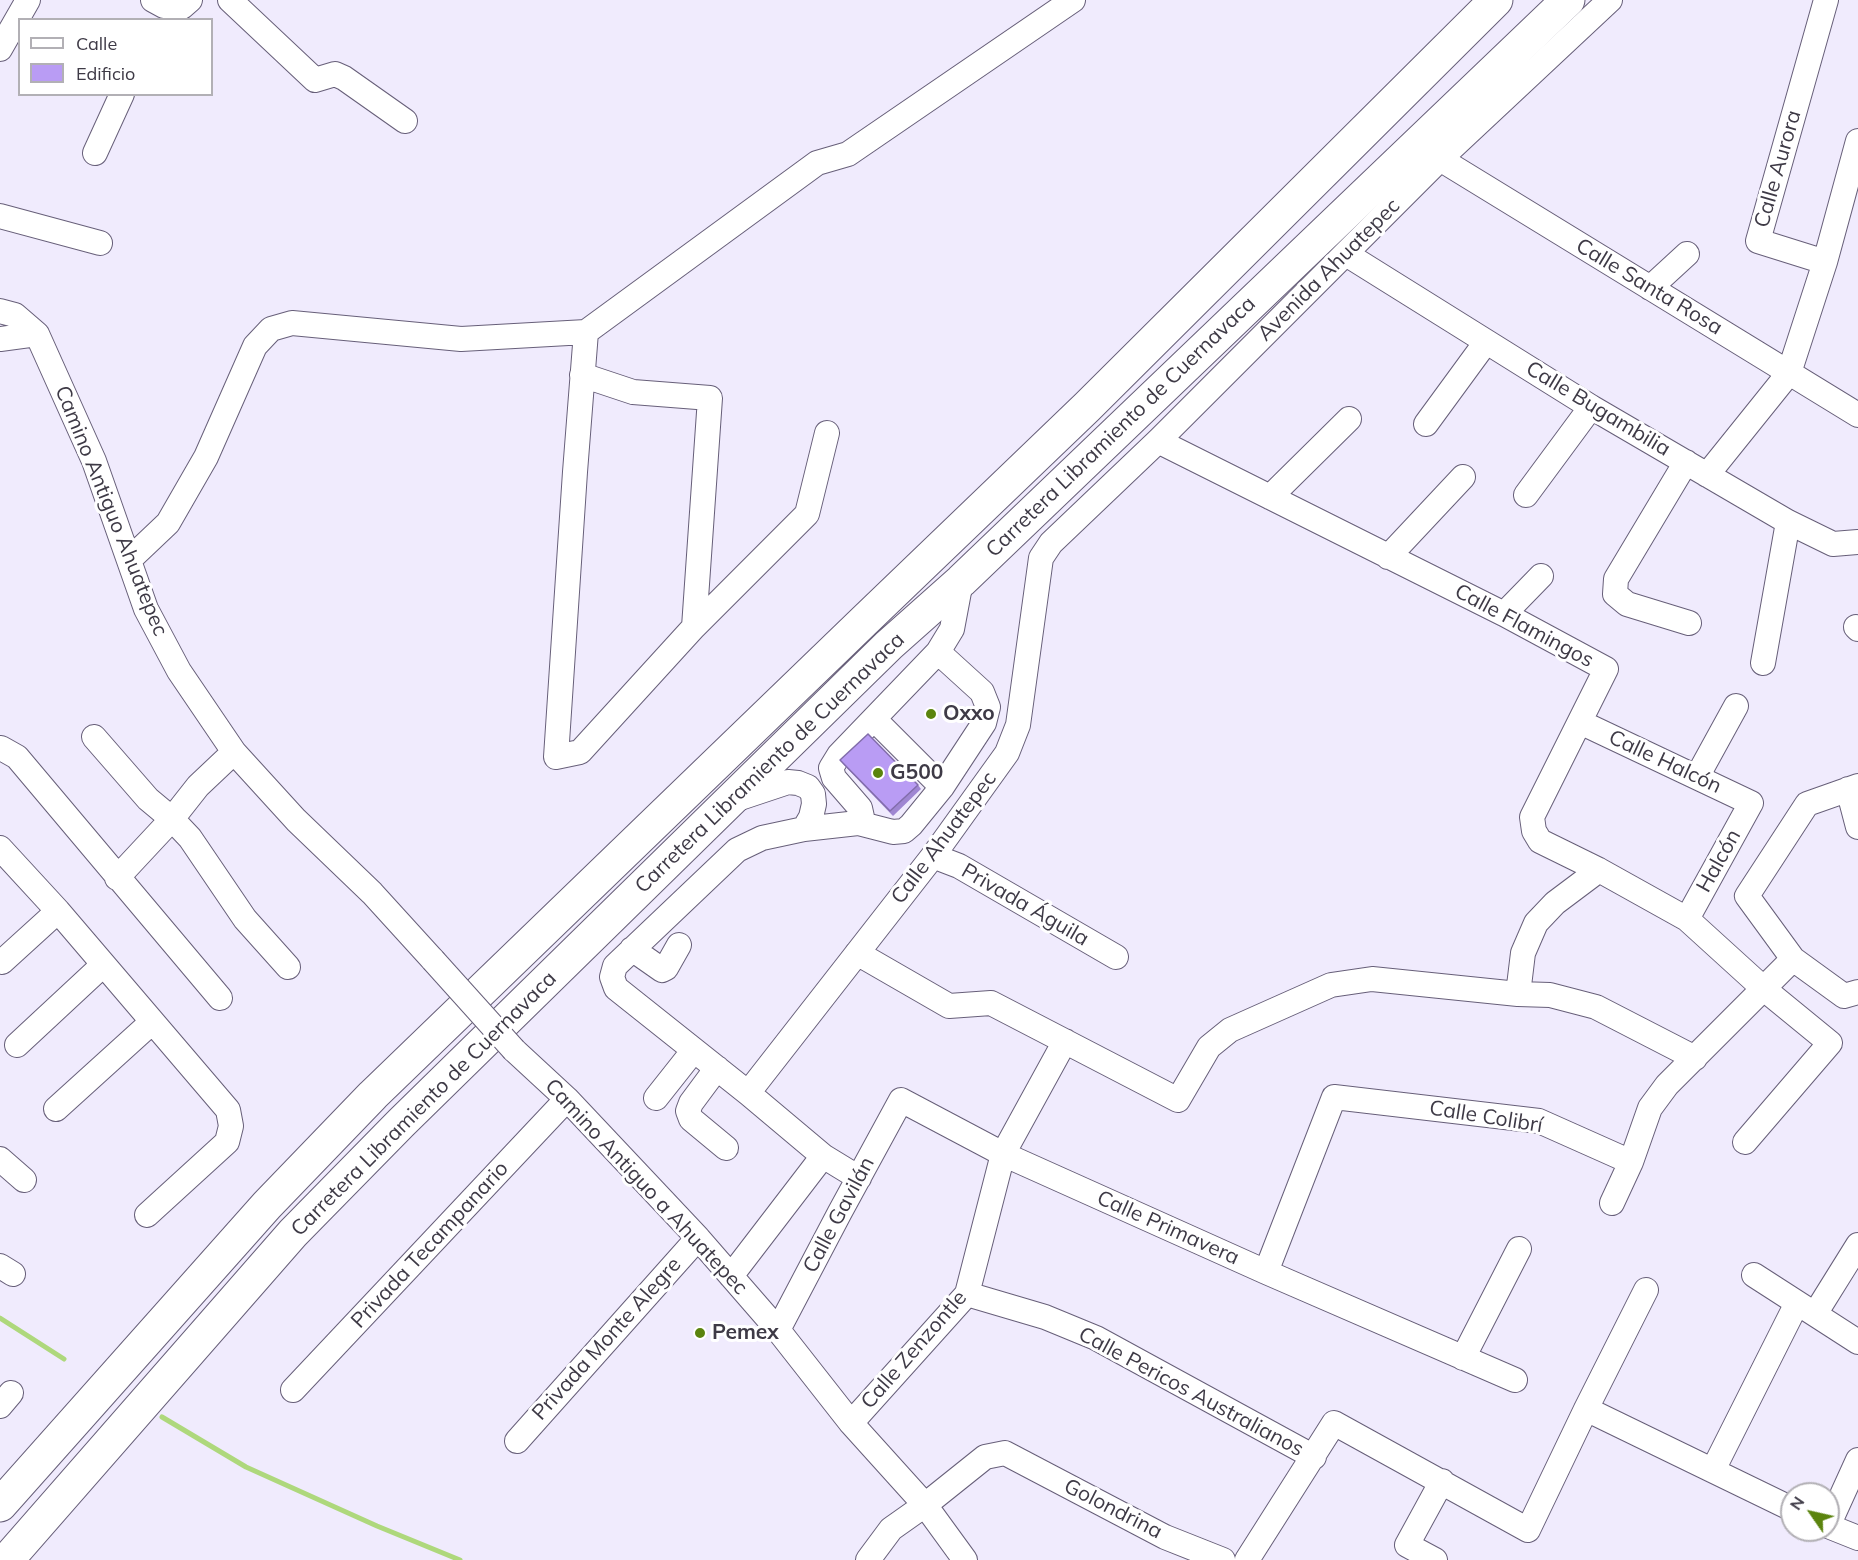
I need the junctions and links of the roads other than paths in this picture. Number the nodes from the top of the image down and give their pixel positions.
1 (28, 0) edge
2 (190, 0) edge
3 (230, 0) edge
4 (1496, 0) edge
5 (1568, 0) edge
6 (1610, 0) edge
7 (1826, 0) edge
8 (1065, 2) edge
9 (158, 8) edge
10 (0, 49) edge
11 (121, 96) edge
12 (405, 121) dead end
13 (1858, 141) edge
14 (94, 153) dead end
15 (1440, 159) junction
16 (0, 216) edge
17 (100, 243) dead end
18 (1346, 254) junction
19 (1687, 254) dead end
20 (1824, 262) junction
21 (1650, 288) junction
22 (0, 311) edge
23 (586, 332) junction
24 (37, 334) junction
25 (0, 339) edge
26 (1486, 342) junction
27 (1789, 373) junction
28 (582, 375) junction
29 (1591, 407) junction
30 (1858, 415) edge
31 (1349, 418) dead end
32 (1426, 424) dead end
33 (827, 433) dead end
34 (1158, 441) junction
35 (1686, 462) junction
36 (1707, 475) junction
37 (1463, 477) dead end
38 (1526, 495) dead end
39 (1270, 497) junction
40 (1788, 522) junction
41 (1858, 542) edge
42 (1051, 543) joint
43 (1388, 557) junction
44 (129, 560) junction
45 (1541, 576) dead end
46 (961, 581) junction
47 (1504, 614) junction
48 (1689, 624) dead end
49 (694, 627) junction
50 (938, 652) junction
51 (1763, 663) dead end
52 (1736, 706) dead end
53 (874, 719) junction
54 (1580, 722) junction
55 (94, 737) dead end
56 (0, 748) edge
57 (234, 752) junction
58 (1697, 777) junction
59 (851, 785) junction
60 (942, 787) junction
61 (1853, 788) edge
62 (813, 794) junction
63 (732, 801) junction
64 (1751, 803) joint
65 (172, 819) junction
66 (858, 823) junction
67 (1858, 827) edge
68 (804, 829) junction
69 (0, 848) edge
70 (933, 856) junction
71 (1599, 870) junction
72 (117, 878) junction
73 (58, 911) junction
74 (1687, 919) junction
75 (679, 945) dead end
76 (632, 949) junction
77 (857, 952) junction
78 (1116, 957) dead end
79 (1793, 959) junction
80 (433, 960) joint
81 (2, 962) dead end
82 (103, 965) junction
83 (288, 967) dead end
84 (1764, 989) junction
85 (1858, 992) edge
86 (1518, 994) junction
87 (220, 998) dead end
88 (152, 1022) junction
89 (1065, 1041) junction
90 (17, 1045) dead end
91 (694, 1050) junction
92 (1695, 1058) junction
93 (717, 1068) junction
94 (748, 1093) junction
95 (1334, 1096) joint
96 (656, 1098) dead end
97 (567, 1099) junction
98 (901, 1100) joint
99 (56, 1109) dead end
100 (1745, 1142) dead end
101 (726, 1148) dead end
102 (1003, 1154) junction
103 (823, 1156) junction
104 (0, 1159) edge
105 (1630, 1162) junction
106 (859, 1178) junction
107 (24, 1180) dead end
108 (1612, 1203) dead end
109 (147, 1215) dead end
110 (698, 1238) junction
111 (1858, 1245) edge
112 (1519, 1248) dead end
113 (1266, 1272) junction
114 (1754, 1275) dead end
115 (731, 1276) junction
116 (1646, 1290) dead end
117 (967, 1294) junction
118 (1806, 1308) junction
119 (778, 1330) junction
120 (1858, 1342) edge
121 (1463, 1358) junction
122 (1515, 1380) dead end
123 (293, 1390) dead end
124 (1586, 1409) junction
125 (851, 1423) junction
126 (517, 1441) dead end
127 (1314, 1457) junction
128 (1858, 1460) edge
129 (1713, 1470) junction
130 (1442, 1481) junction
131 (1840, 1500) edge
132 (1780, 1503) edge
133 (0, 1505) edge
134 (925, 1505) junction
135 (1840, 1531) edge
136 (1858, 1538) edge
137 (7, 1560) edge
138 (868, 1560) edge
139 (964, 1560) edge
140 (1223, 1560) edge
141 (1247, 1560) edge
142 (1435, 1560) edge

1 - 10 street
2 - 9 street
3 - 12 street
4 - 133 highway, Carretera Libramiento de Cuernavaca
5 - 46 highway, Carretera Libramiento de Cuernavaca
6 - 15 street, Avenida Ahuatepec
7 - 20 street, Calle Aurora
8 - 23 street
11 - 14 street
13 - 20 street
15 - 18 street, Avenida Ahuatepec
15 - 21 street, Calle Santa Rosa
16 - 17 street
18 - 26 street, Calle Bugambilia
18 - 34 street, Avenida Ahuatepec
19 - 21 street
20 - 27 street
21 - 27 street, Calle Santa Rosa
22 - 24 street, Camino Antiguo Ahuatepec
23 - 28 street
23 - 44 street
24 - 25 street
24 - 44 street, Camino Antiguo Ahuatepec
26 - 29 street, Calle Bugambilia
26 - 32 street
27 - 30 street, Calle Santa Rosa
27 - 36 street
28 - 49 street
28 - 49 street
29 - 35 street, Calle Bugambilia
29 - 38 street
31 - 39 street
33 - 49 street
34 - 39 street, Calle Flamingos
34 - 42 street, Avenida Ahuatepec
35 - 36 street, Calle Bugambilia
35 - 48 street
36 - 40 street, Calle Bugambilia
37 - 43 street
39 - 43 street, Calle Flamingos
40 - 41 street, Calle Bugambilia
40 - 51 street
42 - 70 street, Calle Ahuatepec
43 - 47 street, Calle Flamingos
44 - 57 street, Camino Antiguo Ahuatepec
45 - 47 street
46 - 50 street
46 - 63 highway, Carretera Libramiento de Cuernavaca
47 - 54 street, Calle Flamingos
50 - 53 street
50 - 60 street
52 - 58 street
53 - 59 street
53 - 60 street
54 - 58 street, Calle Halcón
54 - 71 street, Calle Flamingos
55 - 65 street
56 - 72 street
57 - 65 street
57 - 80 street, Camino Antiguo Ahuatepec
58 - 64 street, Calle Halcón
59 - 62 street
59 - 66 street
60 - 66 street
61 - 67 street
61 - 79 street
62 - 63 street
62 - 68 street
63 - 137 highway, Carretera Libramiento de Cuernavaca
64 - 74 street, Halcón
65 - 72 street
65 - 83 street
66 - 68 street
68 - 76 street
69 - 73 street
70 - 77 street, Calle Ahuatepec
70 - 78 street, Privada Águila
71 - 74 street, Calle Flamingos
71 - 86 street
72 - 87 street
73 - 81 street
73 - 82 street
74 - 84 street, Calle Flamingos
75 - 76 street
76 - 91 street
77 - 89 street
77 - 94 street, Calle Ahuatepec
79 - 84 street
79 - 85 street
80 - 97 street, Camino Antiguo a Ahuatepec, bridge
82 - 88 street
82 - 90 street
84 - 92 street
84 - 100 street, Calle Flamingos
86 - 89 street
86 - 92 street
88 - 99 street
88 - 109 street
89 - 102 street, Calle Zenzontle
91 - 93 street
91 - 96 street
92 - 105 street
93 - 94 street
93 - 101 street
94 - 103 street
95 - 105 street, Calle Colibrí
95 - 113 street, Calle Primavera
97 - 110 street, Camino Antiguo a Ahuatepec
97 - 123 street, Privada Tecampanario
98 - 102 street, Calle Primavera
98 - 106 street, Calle Gavilán
102 - 113 street, Calle Primavera
102 - 117 street, Calle Zenzontle
103 - 106 street
103 - 115 street
104 - 107 street
105 - 108 street
106 - 119 street, Calle Gavilán
110 - 115 street, Camino Antiguo a Ahuatepec
110 - 126 street, Privada Monte Alegre
111 - 118 street
112 - 121 street
113 - 121 street
114 - 118 street
115 - 119 street, Camino Antiguo a Ahuatepec
116 - 124 street
117 - 125 street, Calle Zenzontle
117 - 127 street, Calle Pericos Australianos
118 - 120 street
118 - 129 street
119 - 125 street, Camino Antiguo a Ahuatepec
121 - 122 street
124 - 129 street
124 - 130 street, Calle Pericos Australianos
125 - 134 street, Camino Antiguo a Ahuatepec
127 - 130 street, Calle Pericos Australianos
127 - 141 street
128 - 131 street
129 - 132 street
130 - 142 street
134 - 138 street
134 - 139 street, Camino Antiguo a Ahuatepec
134 - 140 street, Golondrina
135 - 136 street

